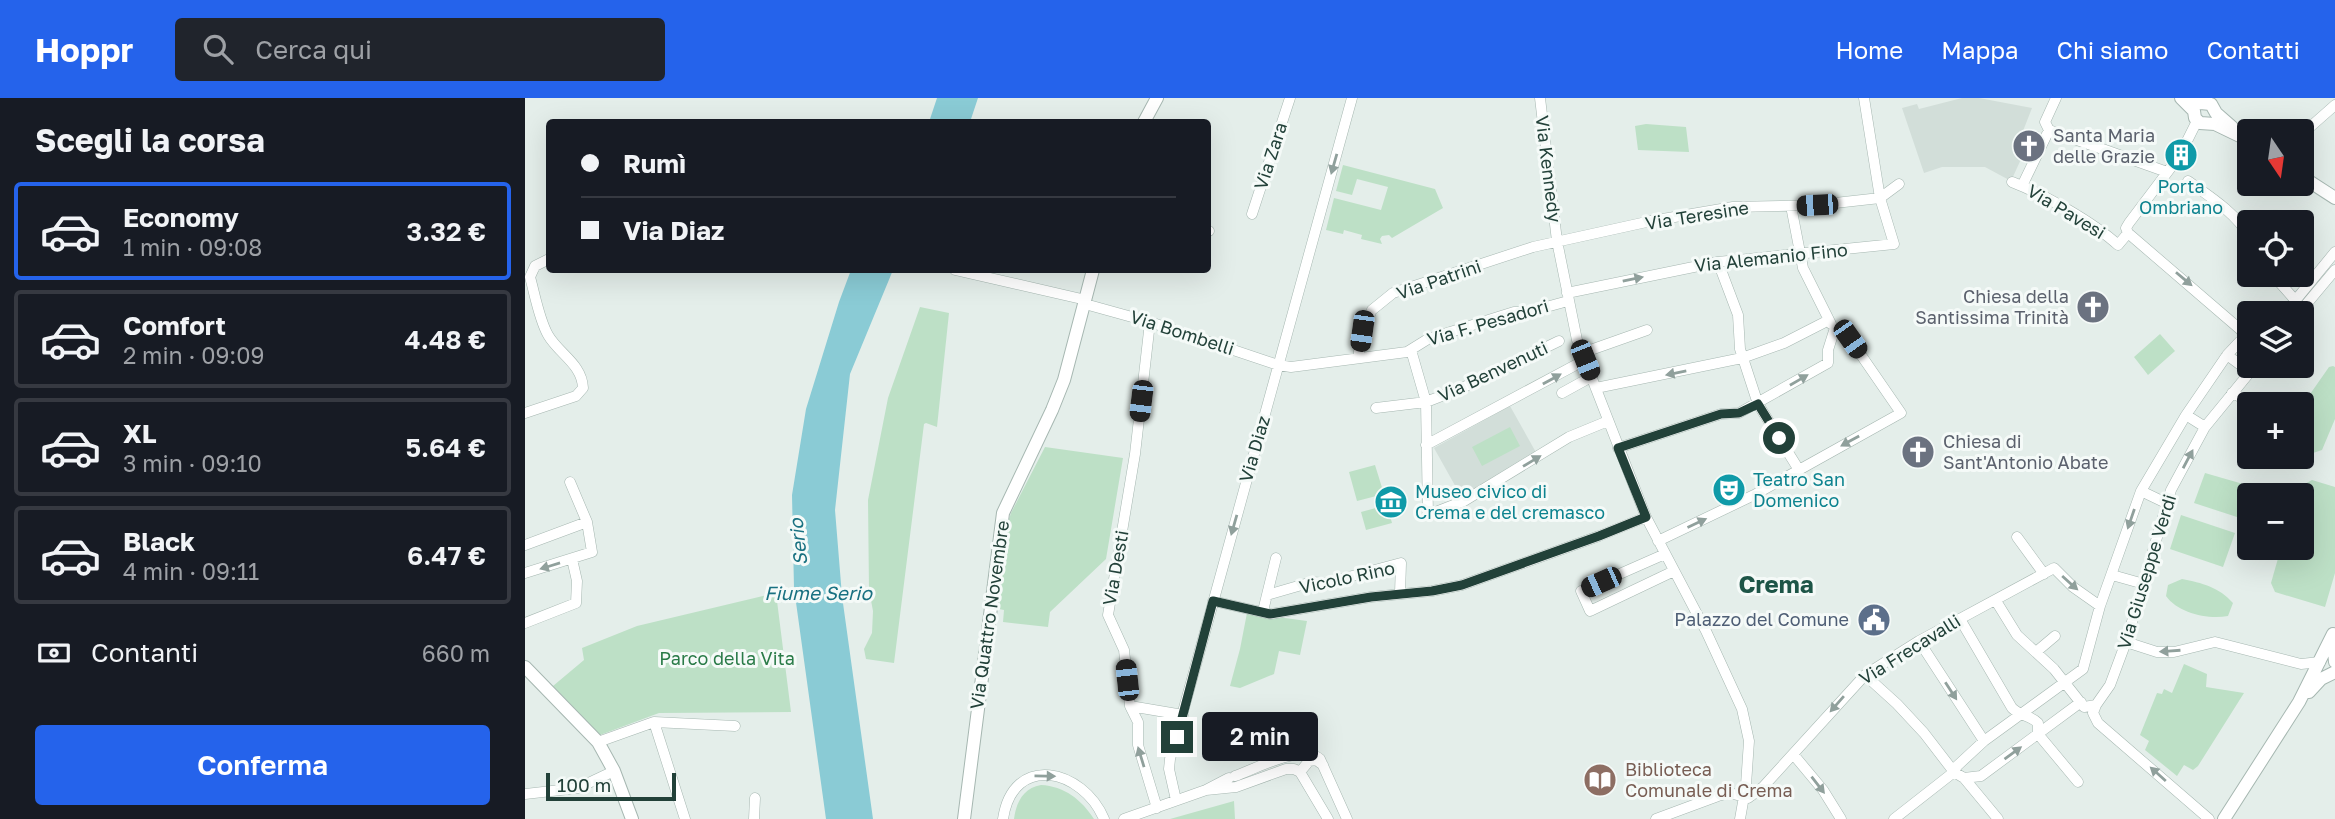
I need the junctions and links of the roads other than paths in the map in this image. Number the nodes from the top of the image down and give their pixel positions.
1 (1157, 98) edge
2 (1290, 98) edge
3 (1352, 98) edge
4 (1540, 98) edge
5 (1864, 98) edge
6 (2056, 98) edge
7 (2181, 98) edge
8 (2335, 105) edge
9 (2206, 108) edge
10 (1146, 119) edge
11 (2314, 124) edge
12 (2049, 130) junction
13 (2237, 135) edge
14 (2167, 172) junction
15 (2188, 181) dead end
16 (1899, 184) dead end
17 (2314, 184) edge
18 (1880, 198) junction
19 (2335, 198) edge
20 (1791, 206) junction
21 (1252, 214) dead end
22 (2237, 221) edge
23 (2130, 235) junction
24 (1557, 241) junction
25 (2335, 251) edge
26 (1800, 254) junction
27 (546, 261) edge
28 (1718, 262) junction
29 (2335, 270) edge
30 (967, 273) edge
31 (1092, 273) edge
32 (2284, 287) edge
33 (1567, 297) junction
34 (2295, 300) joint
35 (2309, 301) edge
36 (1085, 302) junction
37 (1829, 320) junction
38 (1150, 322) junction
39 (2237, 327) edge
40 (1647, 330) dead end
41 (1834, 331) junction
42 (1559, 341) dead end
43 (2237, 346) edge
44 (1411, 350) junction
45 (2227, 355) junction
46 (1583, 357) junction
47 (1358, 358) junction
48 (1742, 358) junction
49 (2237, 360) edge
50 (1278, 365) junction
51 (1591, 377) junction
52 (2245, 378) edge
53 (1596, 388) junction
54 (1562, 393) dead end
55 (2232, 393) junction
56 (2237, 395) edge
57 (525, 401) edge
58 (1426, 402) junction
59 (1758, 404) junction
60 (1376, 408) dead end
61 (526, 412) edge
62 (2186, 415) junction
63 (1608, 421) junction
64 (2205, 427) junction
65 (1426, 445) junction
66 (1618, 448) junction
67 (1799, 470) junction
68 (570, 482) dead end
69 (2141, 491) junction
70 (2166, 503) junction
71 (1646, 517) junction
72 (587, 522) junction
73 (2017, 537) dead end
74 (1658, 541) junction
75 (525, 545) edge
76 (1665, 554) junction
77 (1276, 558) dead end
78 (572, 559) junction
79 (1674, 571) junction
80 (525, 573) edge
81 (2045, 574) junction
82 (2112, 575) junction
83 (2144, 584) junction
84 (1401, 593) junction
85 (1267, 595) junction
86 (1213, 601) junction
87 (1996, 601) junction
88 (2100, 606) junction
89 (1263, 611) junction
90 (1960, 619) junction
91 (525, 623) edge
92 (2334, 631) edge
93 (2055, 636) dead end
94 (1919, 641) junction
95 (2126, 642) junction
96 (2036, 652) junction
97 (525, 667) edge
98 (2322, 669) edge
99 (1864, 675) junction
100 (2066, 681) junction
101 (2081, 702) junction
102 (2095, 705) junction
103 (1130, 706) junction
104 (1183, 715) junction
105 (2019, 715) junction
106 (654, 722) junction
107 (735, 726) dead end
108 (2038, 734) junction
109 (1983, 741) junction
110 (599, 742) junction
111 (1793, 754) junction
112 (1324, 765) junction
113 (614, 771) junction
114 (1300, 772) junction
115 (1954, 772) junction
116 (1963, 778) junction
117 (1232, 781) junction
118 (2078, 782) dead end
119 (525, 794) edge
120 (755, 798) dead end
121 (1744, 798) junction
122 (1176, 800) junction
123 (1157, 808) junction
124 (1141, 813) junction
125 (632, 819) edge
126 (685, 819) edge
127 (754, 819) edge
128 (964, 819) edge
129 (1003, 819) edge
130 (1104, 819) edge
131 (1124, 819) edge
132 (1130, 819) edge
133 (1328, 819) edge
134 (1347, 819) edge
135 (1656, 819) edge
136 (1740, 819) edge
137 (1841, 819) edge
138 (1894, 819) edge
139 (1998, 819) edge
140 (2209, 819) edge
141 (2224, 819) edge

1 - 10 street
2 - 21 street, Via Zara
3 -> 50 street, Via Diaz
4 - 24 street, Via Kennedy
5 - 18 street
6 - 12 street
7 - 9 street
8 - 11 street
9 - 13 street
9 - 14 street
12 - 14 street
12 - 23 street, Via Pavesi
14 - 23 street
15 - 22 street
16 - 18 street
17 - 19 street
18 - 20 street, Via Teresine
18 - 26 street, Via Alemanio Fino
20 - 24 street, Via Teresine
20 - 26 street
23 -> 39 street
24 - 33 street, Via Kennedy
24 - 47 street, Via Patrini
25 - 34 street
26 - 28 street, Via Alemanio Fino
26 - 37 street
27 - 61 street
33 -> 28 street, Via Alemanio Fino
28 - 48 street
29 - 35 street
30 - 36 street
31 - 36 street, Via Quattro Novembre
32 - 34 street
33 - 44 street, Via F. Pesadori
33 - 46 street, Via Kennedy
36 - 38 street, Via Bombelli
36 - 128 street, Via Quattro Novembre
37 - 41 street
37 - 48 street
38 - 50 street, Via Bombelli
38 - 103 street, Via Desti
40 - 46 street
59 -> 41 street
41 -> 67 street
42 - 58 street, Via Benvenuti
43 - 45 street, Via Giuseppe Verdi
44 - 47 street, Via F. Pesadori
44 - 58 street
45 - 49 street, Via Giuseppe Verdi
45 - 62 street, Via Giuseppe Verdi
46 - 51 street, Via Kennedy
65 -> 46 street
47 - 50 street, Via F. Pesadori
48 -> 53 street
48 - 59 street
50 -> 86 street, Via Diaz
51 - 53 street, Via Kennedy
51 - 54 street
52 - 55 street, Via Giuseppe Verdi
53 - 63 street, Via Kennedy
55 - 56 street
55 - 64 street, Via Giuseppe Verdi
57 - 61 street
58 - 60 street, Via Benvenuti
58 - 65 street
59 - 66 street
59 - 67 street
62 - 64 street
62 - 69 street, Via Giuseppe Verdi
65 -> 63 street
63 - 66 street, Via Kennedy
70 -> 64 street, Via Giuseppe Verdi
66 - 71 street, Via Kennedy
74 -> 67 street
68 - 72 street
69 - 70 street
69 -> 82 street, Via Giuseppe Verdi
70 - 83 street, Via Giuseppe Verdi
71 - 74 street, Via Kennedy
71 - 84 street
72 - 75 street
72 - 78 street
73 - 81 street
74 - 76 street, Via Kennedy
76 - 79 street, Via Kennedy
76 - 79 street
77 - 85 street
78 -> 80 street
78 - 91 street
79 - 121 street, Via Kennedy
81 - 87 street, Via Frecavalli
81 -> 88 street
82 - 83 street
82 - 88 street, Via Giuseppe Verdi
83 - 95 street, Via Giuseppe Verdi
84 - 85 street, Vicolo Rino
84 - 89 street
85 - 89 street
86 - 89 street
86 - 104 street, Via Diaz
87 - 90 street, Via Frecavalli
87 - 96 street
88 - 100 street, Via Giuseppe Verdi
90 - 94 street, Via Frecavalli
90 - 105 street
92 - 98 street
93 - 96 street
94 - 99 street, Via Frecavalli
94 -> 109 street
98 -> 95 street
95 - 102 street, Via Giuseppe Verdi
96 - 100 street
97 - 110 street
98 - 141 street
99 -> 111 street, Via Frecavalli
99 - 115 street
100 - 101 street
100 - 105 street
101 - 102 street
101 - 108 street
140 -> 102 street
103 - 104 street
123 -> 103 street, Via Desti
104 - 122 street, Via Diaz
105 - 108 street
105 - 109 street
106 - 107 street
106 - 110 street
106 - 126 street
116 -> 108 street
108 - 118 street
109 - 115 street
110 - 113 street
111 - 121 street, Via Frecavalli
111 -> 137 street
112 - 114 street
112 - 117 street
112 - 134 street
113 - 119 street
113 - 125 street
114 - 117 street
114 - 133 street
115 - 116 street
115 - 138 street
116 - 139 street
117 - 122 street
120 - 127 street
121 - 135 street
121 - 136 street, Via Kennedy
122 - 123 street
123 - 124 street
124 - 131 street
124 - 132 street
129 -> 130 street

